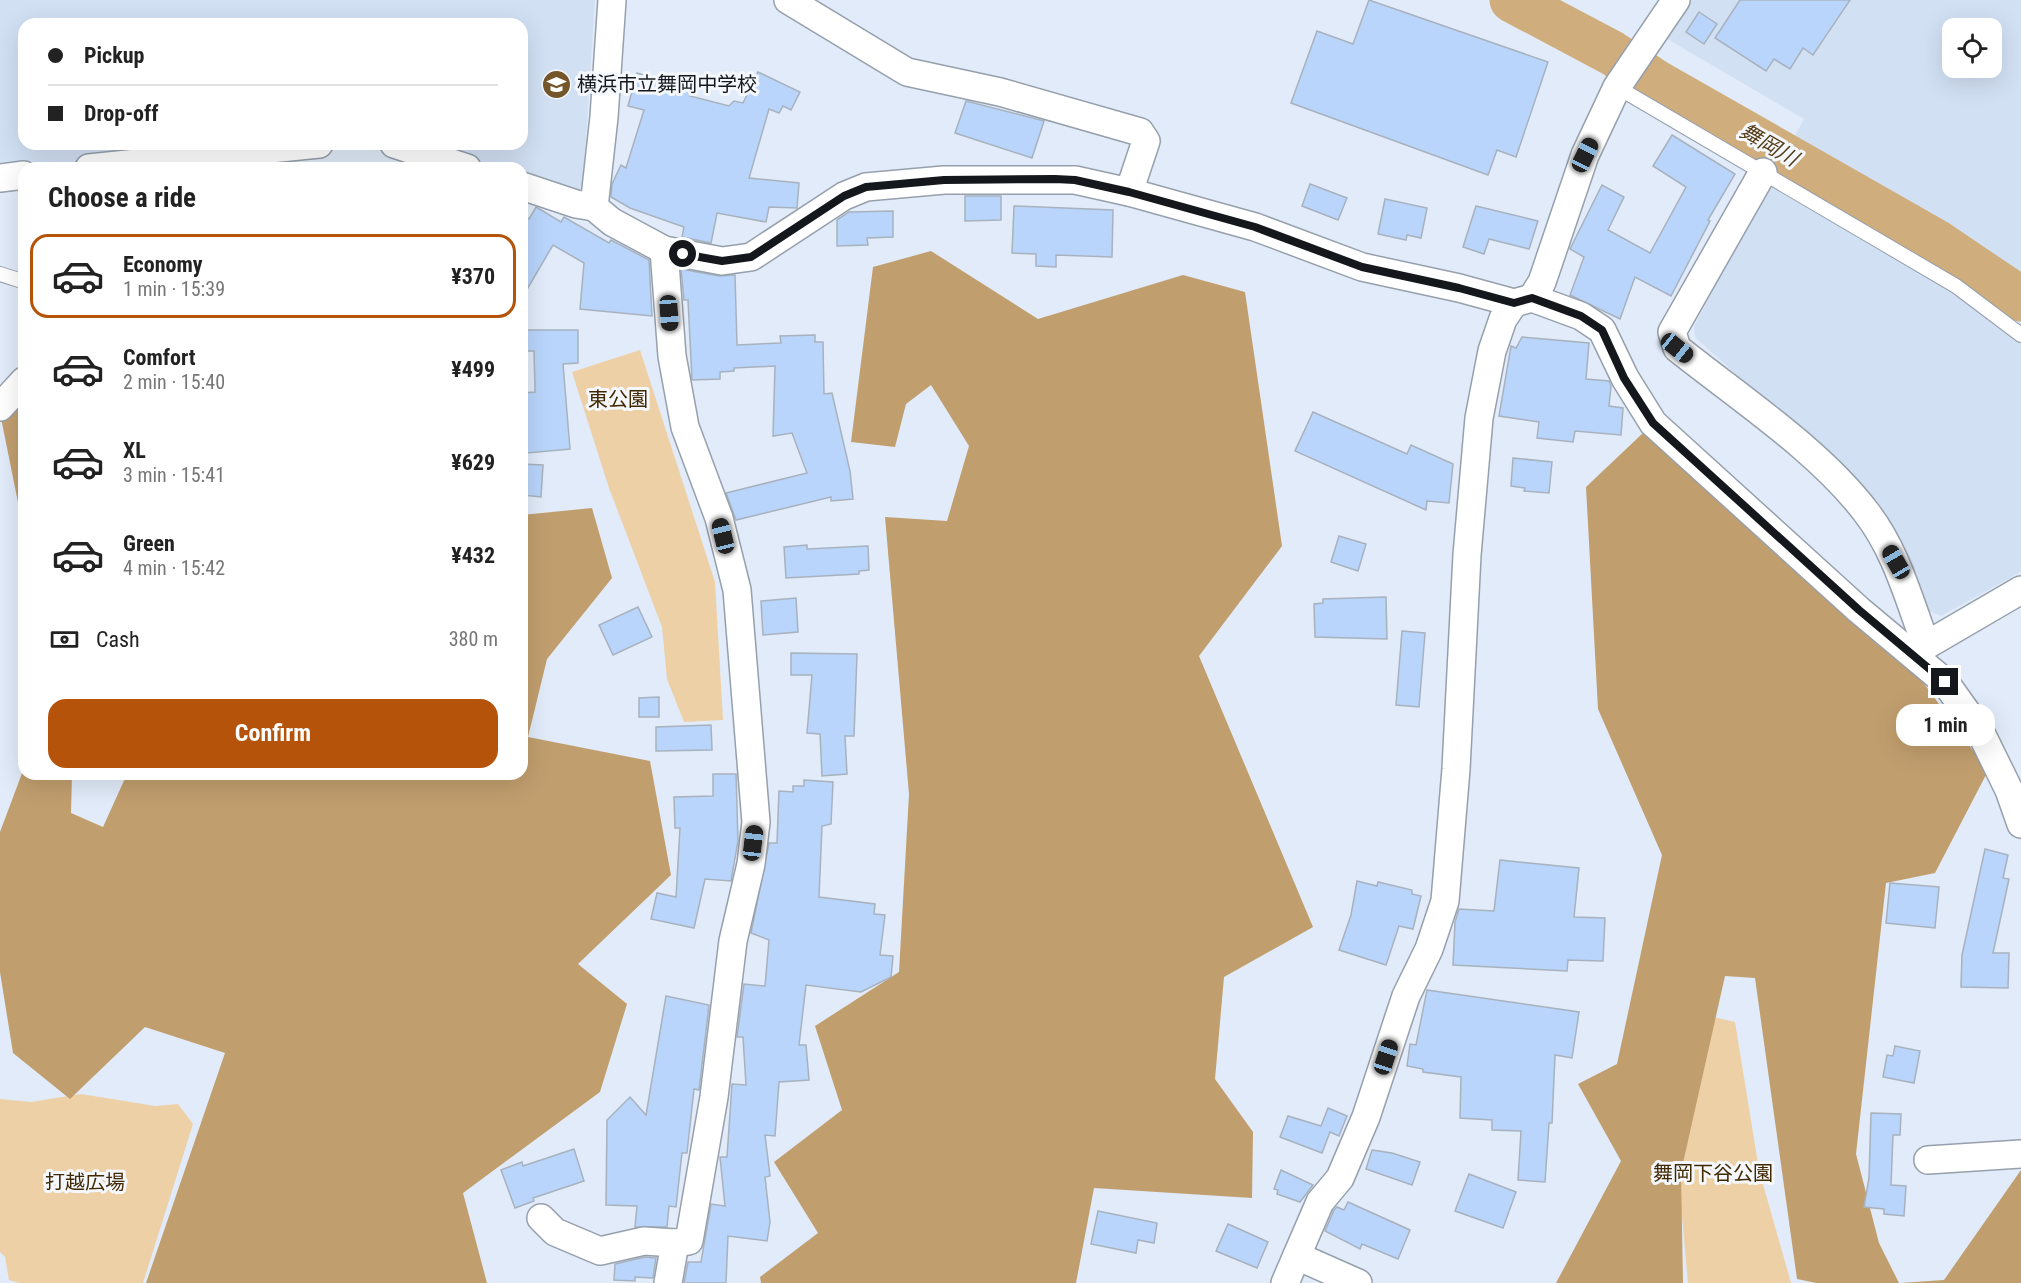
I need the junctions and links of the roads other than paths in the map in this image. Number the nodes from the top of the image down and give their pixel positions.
1 (612, 0) edge
2 (788, 0) edge
3 (1676, 0) edge
4 (1619, 83) junction
5 (280, 150) edge
6 (412, 150) edge
7 (209, 161) edge
8 (192, 162) edge
9 (449, 162) edge
10 (1763, 172) junction
11 (18, 176) edge
12 (0, 178) edge
13 (528, 188) edge
14 (1129, 192) junction
15 (594, 207) junction
16 (664, 250) junction
17 (0, 274) edge
18 (18, 280) edge
19 (1523, 300) junction
20 (2021, 335) edge
21 (18, 388) edge
22 (0, 407) edge
23 (2021, 590) edge
24 (1919, 649) junction
25 (2021, 824) edge
26 (2021, 1155) edge
27 (1928, 1160) dead end
28 (541, 1218) dead end
29 (675, 1243) junction
30 (1297, 1256) junction
31 (668, 1283) edge
32 (1285, 1283) edge
33 (1358, 1283) edge

1 - 15 street
2 - 14 street
3 - 4 street
4 - 10 lane
4 - 19 street
5 - 7 street
6 - 9 street
7 - 8 street
10 - 20 lane
10 - 24 street
11 - 12 street
13 - 15 street
14 - 16 street
14 - 19 street
15 - 16 street
16 - 29 street
17 - 18 lane
19 - 24 street
19 - 30 street
21 - 22 street
23 - 24 street
24 - 25 street
26 - 27 street
28 - 29 street
29 - 31 street
30 - 32 street
30 - 33 street

